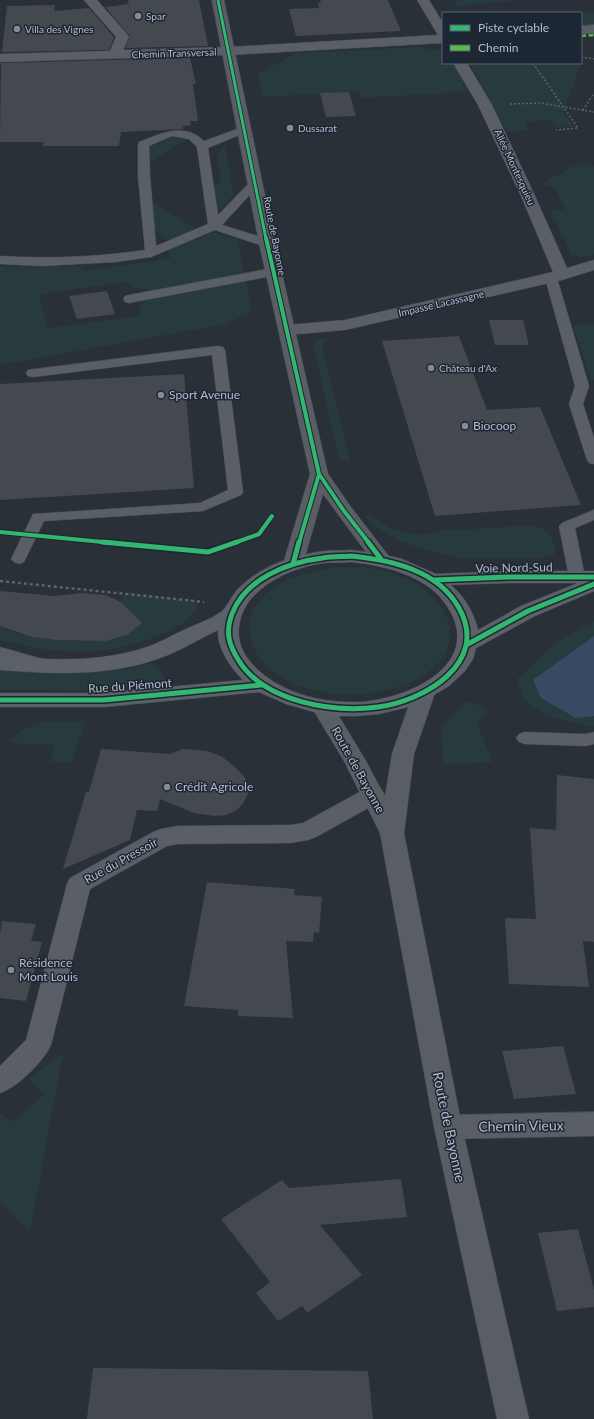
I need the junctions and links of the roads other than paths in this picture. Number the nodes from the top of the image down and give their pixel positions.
1 (90, 0) edge
2 (218, 0) edge
3 (423, 0) edge
4 (594, 29) edge
5 (582, 30) edge
6 (442, 32) edge
7 (442, 39) edge
8 (229, 51) junction
9 (115, 54) junction
10 (0, 58) edge
11 (461, 64) edge
12 (245, 129) junction
13 (202, 146) junction
14 (255, 183) junction
15 (214, 226) junction
16 (267, 243) junction
17 (151, 253) junction
18 (0, 260) edge
19 (594, 265) edge
20 (273, 272) junction
21 (556, 276) junction
22 (129, 299) dead end
23 (287, 330) junction
24 (32, 373) dead end
25 (594, 460) edge
26 (319, 474) junction
27 (594, 514) edge
28 (19, 559) dead end
29 (381, 559) junction
30 (293, 564) junction
31 (588, 579) edge
32 (434, 580) junction
33 (230, 616) junction
34 (468, 644) junction
35 (0, 654) edge
36 (0, 663) edge
37 (41, 666) junction
38 (261, 685) junction
39 (424, 693) junction
40 (0, 700) edge
41 (323, 708) junction
42 (525, 738) dead end
43 (594, 738) edge
44 (373, 795) junction
45 (392, 833) junction
46 (0, 1082) edge
47 (594, 1124) edge
48 (448, 1127) junction
49 (513, 1419) edge

1 - 9 street
2 - 8 main road, Route de Bayonne
3 - 6 street
4 - 5 street
7 - 8 street, Chemin Transversal
8 - 9 street, Chemin Transversal
8 - 12 main road, Route de Bayonne
9 - 10 street, Chemin Transversal
11 - 21 street, Allée Montesquieu
12 - 13 lane
12 - 14 main road, Route de Bayonne
13 - 15 lane
13 - 17 lane
14 - 15 lane
14 - 16 main road, Route de Bayonne
15 - 16 lane
15 - 17 lane
16 - 20 main road, Route de Bayonne
17 - 18 lane
19 - 21 street, Impasse Lacassagne
20 - 22 lane
20 - 23 main road, Route de Bayonne
21 - 23 street, Impasse Lacassagne
21 - 25 lane
23 - 26 main road, Route de Bayonne
24 - 28 lane
26 - 29 main road, Route de Bayonne
26 - 30 main road, Route de Bayonne
27 - 31 lane
29 - 30 main road
29 - 32 main road
30 - 33 main road
31 - 32 main road, Voie Nord-Sud
31 - 34 main road
32 - 34 main road
33 - 37 main road, Rue du Piémont
33 - 38 main road
34 - 39 main road
35 - 37 street
36 - 37 main road, Rue du Piémont
38 - 40 main road, Rue du Piémont
38 - 41 main road
39 - 41 main road
39 - 45 main road, Route de Bayonne
41 - 44 main road, Route de Bayonne
42 - 43 lane
44 - 45 main road, Route de Bayonne
44 - 46 street, Rue du Pressoir
45 - 48 main road, Route de Bayonne
47 - 48 street, Chemin Vieux
48 - 49 main road, Route de Bayonne

